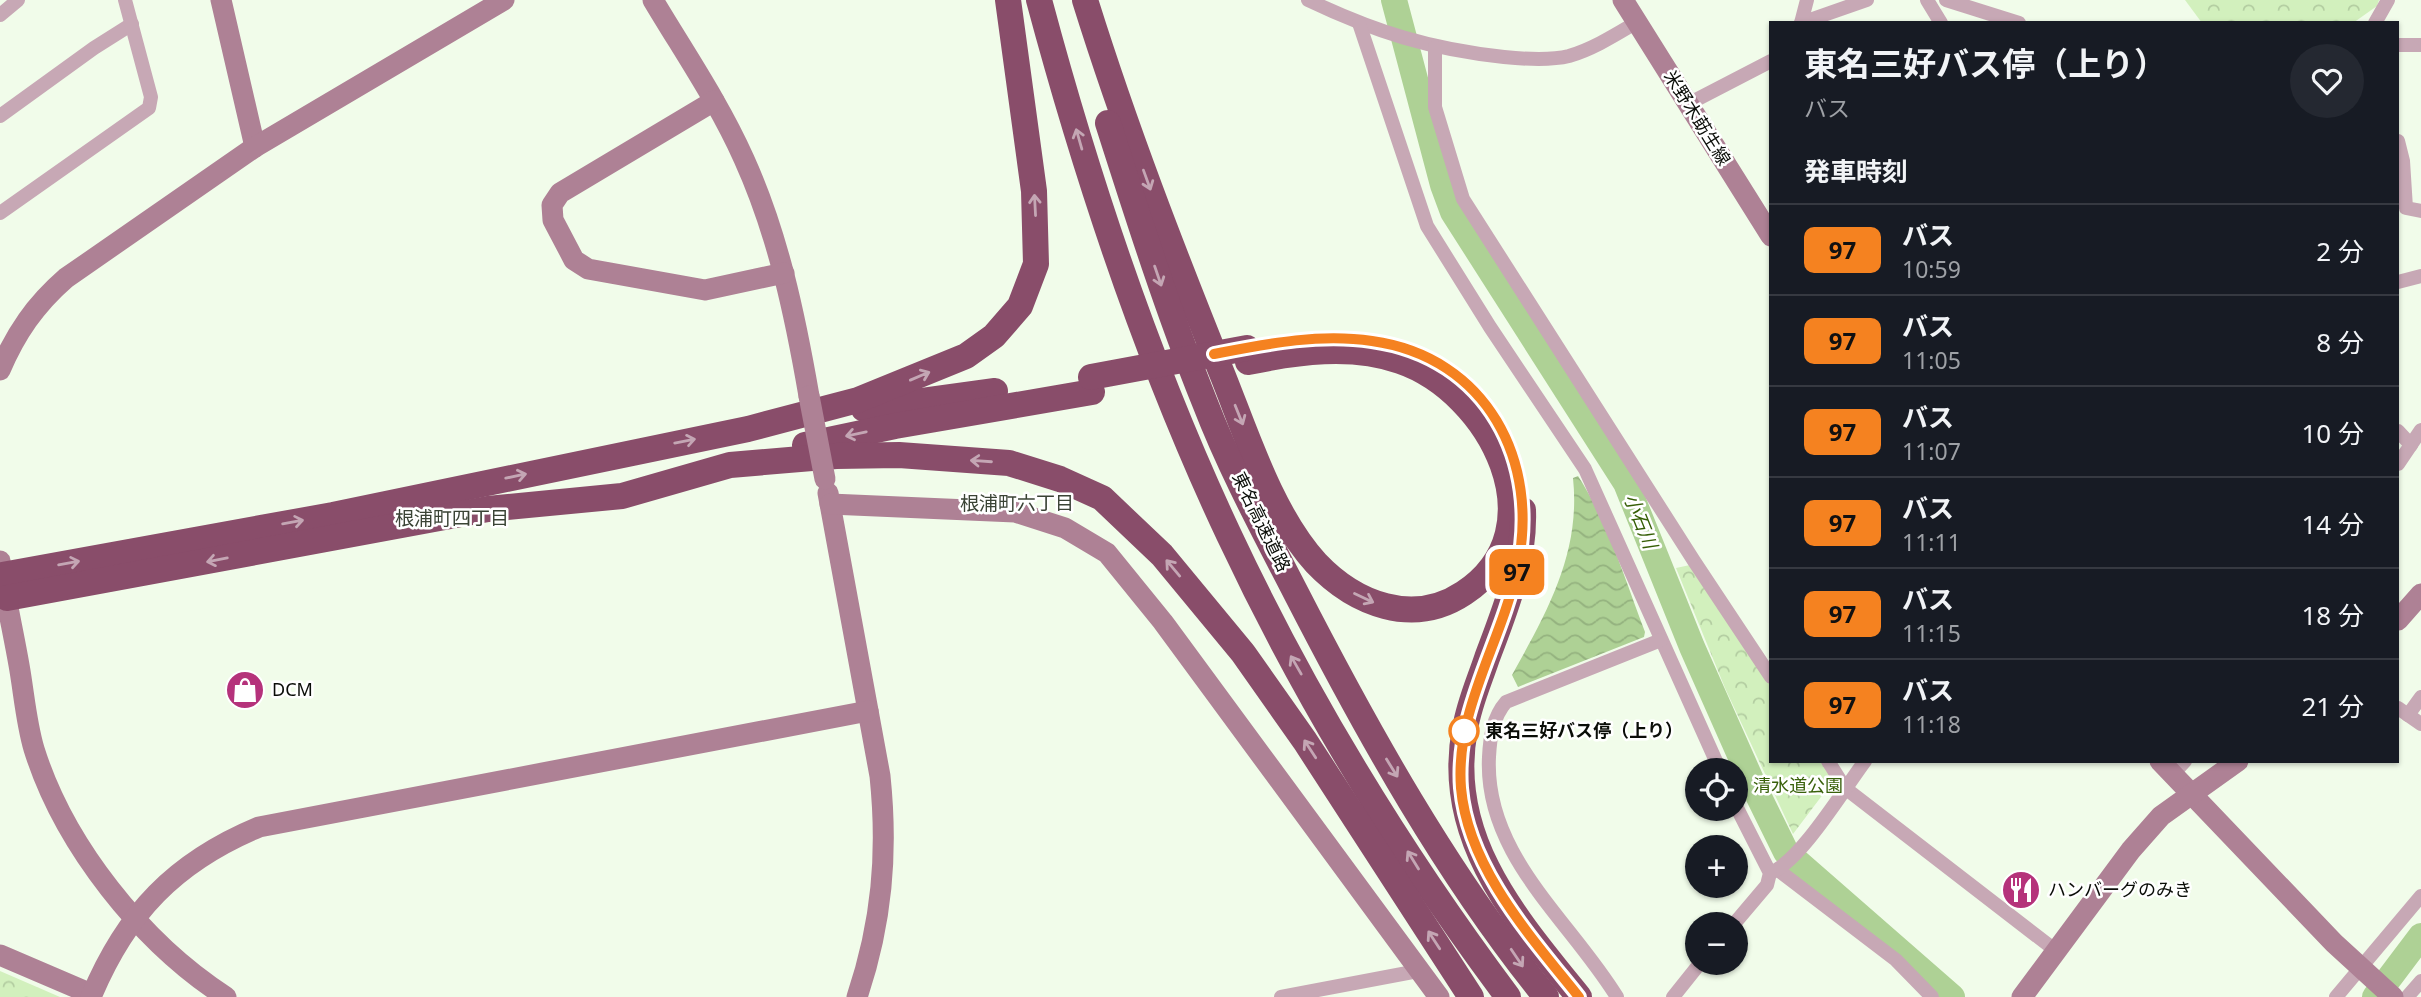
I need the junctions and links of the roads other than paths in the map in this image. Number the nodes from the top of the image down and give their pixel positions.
1 (18, 0) edge
2 (125, 0) edge
3 (221, 0) edge
4 (504, 0) edge
5 (653, 0) edge
6 (1008, 0) edge
7 (1039, 0) edge
8 (1074, 0) edge
9 (1086, 0) edge
10 (1308, 0) edge
11 (1623, 0) edge
12 (1807, 0) edge
13 (1867, 0) edge
14 (1927, 0) edge
15 (1945, 0) edge
16 (2388, 0) edge
17 (0, 15) edge
18 (1802, 21) edge
19 (1807, 21) edge
20 (1940, 21) edge
21 (2013, 21) edge
22 (2376, 21) edge
23 (1637, 22) junction
24 (1359, 23) junction
25 (132, 24) junction
26 (2399, 45) edge
27 (2421, 45) edge
28 (1428, 46) junction
29 (1769, 62) edge
30 (714, 101) junction
31 (1688, 104) junction
32 (0, 116) edge
33 (2399, 145) edge
34 (255, 147) junction
35 (2421, 211) edge
36 (0, 213) edge
37 (1769, 233) edge
38 (784, 274) junction
39 (2421, 276) edge
40 (2399, 282) edge
41 (1247, 355) junction
42 (0, 370) edge
43 (1092, 384) junction
44 (786, 420) junction
45 (2421, 430) edge
46 (2399, 432) edge
47 (2411, 445) junction
48 (2399, 463) edge
49 (730, 465) junction
50 (830, 504) junction
51 (3, 578) edge
52 (2421, 594) edge
53 (2399, 619) edge
54 (1661, 639) junction
55 (1769, 674) edge
56 (2421, 696) edge
57 (868, 711) junction
58 (2403, 711) edge
59 (2421, 724) edge
60 (1715, 758) edge
61 (1829, 763) edge
62 (1864, 763) edge
63 (2235, 763) edge
64 (2172, 766) edge
65 (1845, 788) junction
66 (2193, 794) junction
67 (1746, 821) edge
68 (1778, 869) junction
69 (2421, 896) edge
70 (1744, 912) edge
71 (133, 919) junction
72 (2055, 950) junction
73 (0, 954) edge
74 (2358, 967) junction
75 (1418, 971) junction
76 (1691, 975) edge
77 (2421, 981) edge
78 (91, 996) edge
79 (859, 996) edge
80 (226, 997) edge
81 (1281, 997) edge
82 (1439, 997) edge
83 (1471, 997) edge
84 (1508, 997) edge
85 (1546, 997) edge
86 (1579, 997) edge
87 (1617, 997) edge
88 (1672, 997) edge
89 (1933, 997) edge
90 (2022, 997) edge
91 (2336, 997) edge
92 (2393, 997) edge
93 (2407, 997) edge

1 - 17 street
2 - 25 street
3 - 34 street
4 - 34 street
5 - 30 street
44 -> 6 highway
84 -> 7 highway, 東名高速道路
8 -> 85 highway, 東名高速道路
9 -> 41 highway
10 - 24 street
11 - 23 street, 米野木莇生線
12 - 18 street
13 - 19 street
14 - 20 street
15 - 21 street
16 - 22 street
23 - 28 street
23 - 31 street, 米野木莇生線
24 - 28 street
24 - 54 street
25 - 32 street
25 - 36 street
26 - 27 street
28 - 55 street
29 - 31 street
30 - 38 street
30 - 38 street
31 - 37 street, 米野木莇生線
33 - 35 street
34 - 42 street
38 - 50 street, bridge
39 - 40 street
41 - 43 highway, bridge
41 - 86 highway
43 - 44 highway
43 -> 49 highway
51 -> 44 highway
45 - 47 street
46 - 47 street
47 - 48 street
49 -> 51 highway
83 -> 49 highway
50 - 57 street
50 - 75 street
51 - 71 street
52 - 53 street
54 - 60 street
54 - 87 street
56 - 58 street
57 - 71 street
57 - 79 street
58 - 59 street
61 - 65 street
62 - 65 street
63 - 66 street
64 - 66 street
65 - 68 street
65 - 72 street
66 - 72 street
66 - 74 street
67 - 68 street
68 - 70 street
68 - 89 street
69 - 74 street
71 - 78 street
71 - 80 street
72 - 90 street
73 - 78 street
74 - 91 street
74 - 92 street
75 - 81 street
75 - 82 street
76 - 88 street
77 - 93 street

